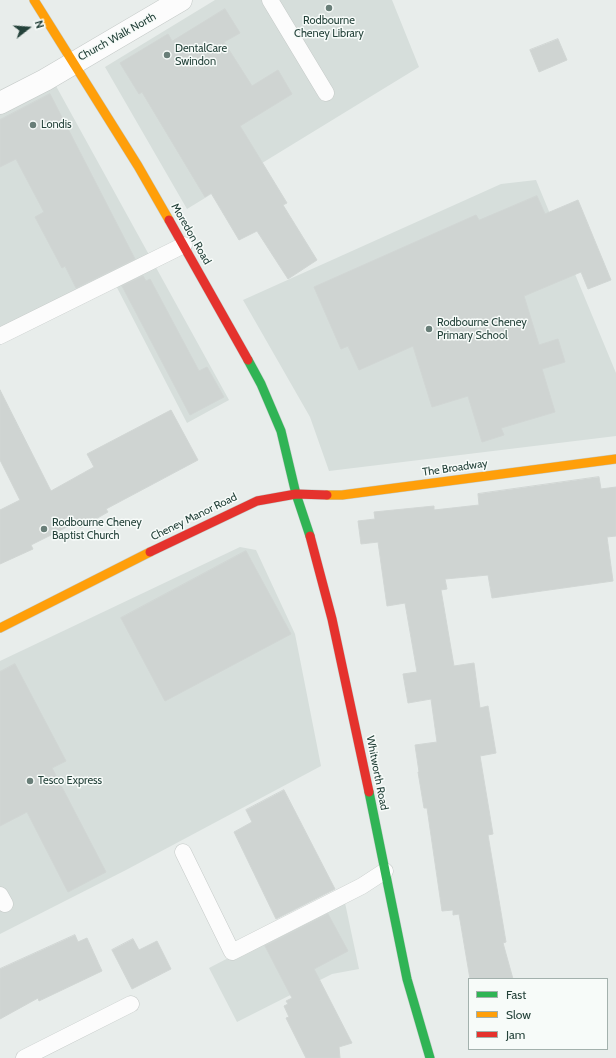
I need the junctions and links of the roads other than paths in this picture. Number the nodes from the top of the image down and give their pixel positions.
1 (34, 0) edge
2 (181, 0) edge
3 (270, 0) edge
4 (73, 62) junction
5 (326, 93) dead end
6 (0, 103) edge
7 (184, 245) junction
8 (0, 336) edge
9 (616, 459) edge
10 (296, 494) junction
11 (0, 628) edge
12 (183, 852) dead end
13 (385, 871) junction
14 (131, 1004) dead end
15 (24, 1058) edge
16 (430, 1058) edge

1 - 4 main road, Moredon Road
2 - 4 street, Church Walk North
3 - 5 lane
4 - 6 street, Church Walk North
4 - 7 main road, Moredon Road
7 - 8 lane
7 - 10 main road, Moredon Road
9 - 10 main road, The Broadway
10 - 11 main road, Cheney Manor Road
10 - 13 main road, Whitworth Road
12 - 13 lane
13 - 16 main road, Whitworth Road
14 - 15 lane

